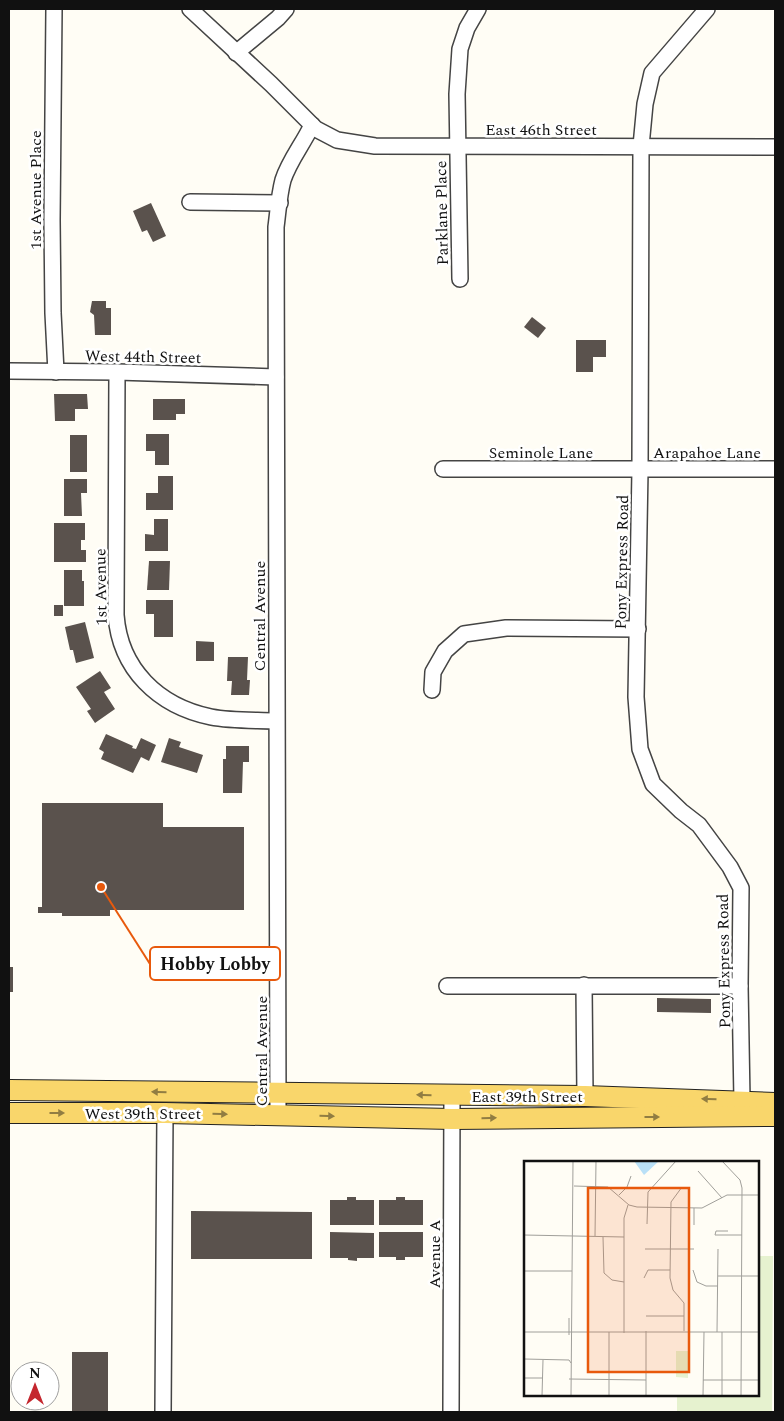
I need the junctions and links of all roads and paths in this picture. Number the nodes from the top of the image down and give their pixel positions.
1 (54, 9) edge
2 (190, 9) edge
3 (286, 9) edge
4 (478, 9) edge
5 (707, 9) edge
6 (236, 53) junction
7 (312, 125) junction
8 (457, 146) junction
9 (641, 146) junction
10 (775, 148) edge
11 (190, 202) dead end
12 (280, 202) junction
13 (460, 279) dead end
14 (9, 371) edge
15 (56, 372) junction
16 (117, 372) junction
17 (276, 377) junction
18 (443, 469) dead end
19 (775, 469) edge
20 (640, 470) junction
21 (638, 629) junction
22 (432, 690) dead end
23 (276, 721) junction
24 (584, 985) junction
25 (447, 986) dead end
26 (740, 986) junction
27 (9, 1090) edge
28 (278, 1093) junction
29 (452, 1095) junction
30 (584, 1096) junction
31 (742, 1100) junction
32 (775, 1103) edge
33 (9, 1112) edge
34 (165, 1113) junction
35 (278, 1115) junction
36 (775, 1116) edge
37 (452, 1118) junction
38 (163, 1412) edge
39 (451, 1412) edge

1 - 15 street, 1st Avenue Place
2 - 6 street, East 46th Street
3 - 6 street
4 - 8 street, Parklane Place
5 - 9 street, Pony Express Road
6 - 7 street, East 46th Street
7 - 8 street, East 46th Street
7 - 12 street, Central Avenue
8 - 9 street, East 46th Street
8 - 13 street, Parklane Place
9 - 10 street, East 46th Street
9 - 20 street, Pony Express Road
11 - 12 street
12 - 17 street, Central Avenue
14 - 15 street, West 44th Street
15 - 16 street, West 44th Street
16 - 17 street, West 44th Street
16 - 23 street, 1st Avenue
17 - 23 street, Central Avenue
18 - 20 street, Seminole Lane
19 - 20 street, Arapahoe Lane
20 - 21 street, Pony Express Road
21 - 22 street
21 - 26 street, Pony Express Road
23 - 28 street, Central Avenue
24 - 25 street
24 - 26 street
24 - 30 street
26 - 31 street, Pony Express Road
28 -> 27 main road, West 39th Street
29 -> 28 main road, East 39th Street
28 - 35 street, Central Avenue
29 - 30 main road, East 39th Street
29 - 37 street, Avenue A
31 -> 30 main road, East 39th Street
31 - 32 main road, East 39th Street
33 -> 34 main road, West 39th Street
34 -> 35 main road, West 39th Street
34 - 38 street
35 -> 37 main road, East 39th Street
37 -> 36 main road, East 39th Street
37 - 39 street, Avenue A

